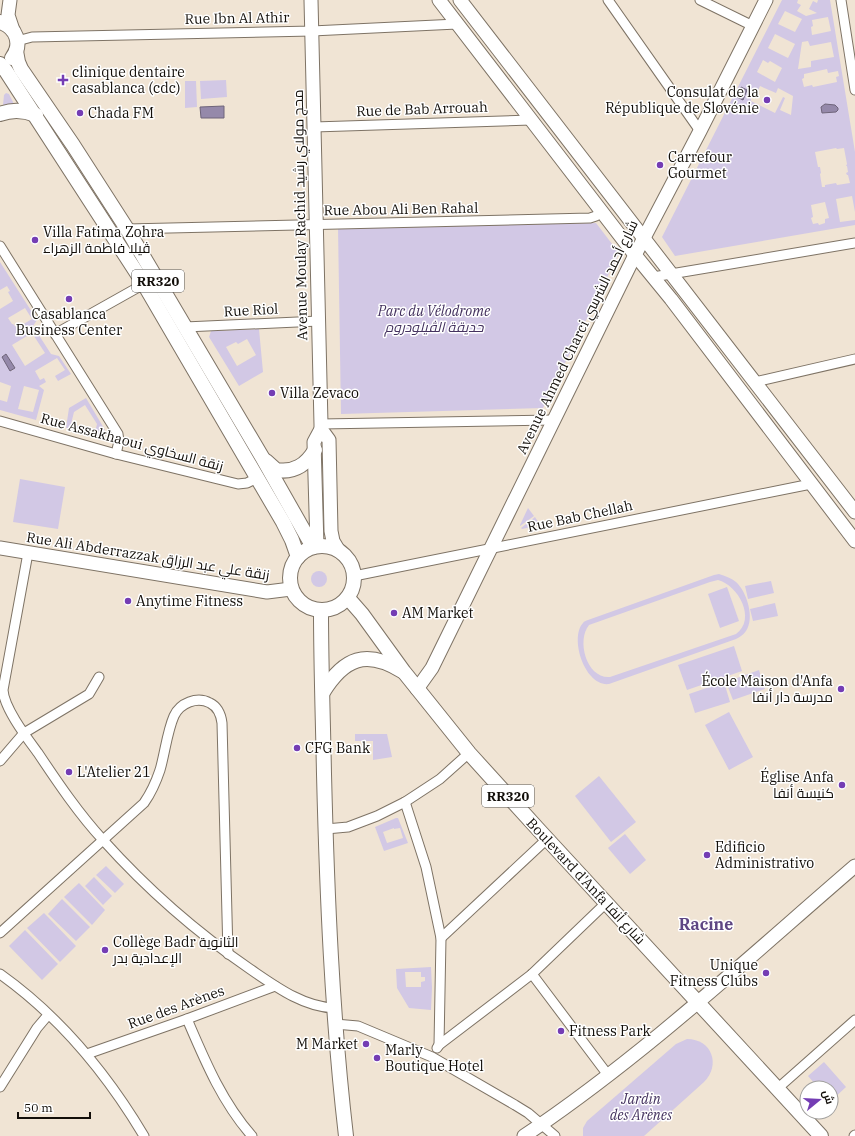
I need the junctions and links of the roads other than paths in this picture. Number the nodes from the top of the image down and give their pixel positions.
1 (10, 0) edge
2 (311, 0) edge
3 (439, 0) edge
4 (608, 0) edge
5 (700, 0) edge
6 (766, 0) edge
7 (841, 0) edge
8 (463, 1) edge
9 (0, 22) edge
10 (457, 24) junction
11 (753, 26) junction
12 (312, 31) junction
13 (15, 40) junction
14 (0, 64) edge
15 (855, 90) edge
16 (0, 114) edge
17 (36, 116) junction
18 (531, 120) junction
19 (314, 127) junction
20 (700, 131) junction
21 (601, 210) junction
22 (316, 224) junction
23 (127, 229) junction
24 (644, 237) junction
25 (855, 243) edge
26 (0, 246) edge
27 (635, 255) junction
28 (672, 274) junction
29 (653, 277) junction
30 (144, 284) junction
31 (318, 321) junction
32 (185, 327) junction
33 (55, 334) junction
34 (855, 359) edge
35 (756, 382) junction
36 (554, 420) junction
37 (0, 421) edge
38 (321, 426) junction
39 (315, 450) junction
40 (116, 454) junction
41 (262, 457) junction
42 (257, 478) junction
43 (811, 484) junction
44 (855, 512) edge
45 (855, 541) edge
46 (315, 547) junction
47 (0, 548) edge
48 (491, 549) junction
49 (339, 551) junction
50 (28, 553) junction
51 (298, 557) junction
52 (354, 576) junction
53 (291, 589) junction
54 (348, 598) junction
55 (322, 611) junction
56 (404, 672) junction
57 (99, 677) dead end
58 (417, 689) junction
59 (323, 692) junction
60 (24, 733) junction
61 (469, 753) junction
62 (0, 761) edge
63 (405, 802) junction
64 (326, 829) junction
65 (547, 839) junction
66 (102, 840) junction
67 (855, 866) edge
68 (606, 903) junction
69 (0, 933) edge
70 (441, 938) junction
71 (228, 954) junction
72 (0, 974) edge
73 (532, 974) junction
74 (275, 986) junction
75 (697, 1002) junction
76 (334, 1008) junction
77 (48, 1015) junction
78 (187, 1019) junction
79 (855, 1020) edge
80 (335, 1024) junction
81 (439, 1045) junction
82 (86, 1054) junction
83 (432, 1057) junction
84 (608, 1075) junction
85 (0, 1087) edge
86 (777, 1089) junction
87 (542, 1124) junction
88 (144, 1136) edge
89 (252, 1136) edge
90 (346, 1136) edge
91 (524, 1136) edge
92 (555, 1136) edge
93 (821, 1136) edge

1 - 13 main road
2 - 12 main road, Avenue Moulay Rachid محج مولاي رشيد
3 - 10 main road
4 - 20 street
5 - 11 street
6 - 11 main road, Avenue Ahmed Charci شارع أحمد الشرسي
7 - 15 street
8 - 24 main road
9 - 13 main road
10 - 12 street, Rue Ibn Al Athir
10 - 18 main road
11 - 20 main road, Avenue Ahmed Charci شارع أحمد الشرسي
12 - 13 street, Rue Ibn Al Athir
12 - 19 main road, Avenue Moulay Rachid محج مولاي رشيد
13 - 14 main road, RR320
13 - 23 main road, RR320
14 - 17 main road, RR320
16 - 17 main road
17 - 30 main road, RR320
18 - 19 street, Rue de Bab Arrouah
18 - 21 main road
19 - 22 main road, Avenue Moulay Rachid محج مولاي رشيد
20 - 24 main road, Avenue Ahmed Charci شارع أحمد الشرسي
21 - 22 street, Rue Abou Ali Ben Rahal
21 - 27 main road
22 - 23 street, Rue Abou Ali Ben Rahal
22 - 31 main road, Avenue Moulay Rachid محج مولاي رشيد
23 - 32 main road, RR320
24 - 27 main road, Avenue Ahmed Charci شارع أحمد الشرسي
24 - 28 main road
25 - 28 street
26 - 33 street
27 - 29 main road
27 - 36 main road, Avenue Ahmed Charci شارع أحمد الشرسي
28 - 29 street
28 - 35 main road
29 - 43 main road
30 - 33 street
30 - 42 main road, RR320
31 - 32 street, Rue Riol
31 - 38 main road, Avenue Moulay Rachid محج مولاي رشيد
32 - 41 main road, RR320
33 - 40 street
34 - 35 street
35 - 44 main road
36 - 38 street
36 - 48 main road, Avenue Ahmed Charci شارع أحمد الشرسي
37 - 40 street, Rue Assakhaoui زنقة السخاوي
38 - 39 main road, Avenue Moulay Rachid محج مولاي رشيد
38 - 49 main road, Avenue Moulay Rachid محج مولاي رشيد
39 - 41 main road
39 - 46 main road, Avenue Moulay Rachid محج مولاي رشيد
40 - 42 street, Rue Assakhaoui زنقة السخاوي
41 - 46 main road, RR320
42 - 51 main road, RR320
43 - 45 main road
43 - 48 street, Rue Bab Chellah
46 - 49 main road
46 - 51 main road
47 - 50 main road, Rue Ali Abderrazzak زنقة علي عبد الرزاق
48 - 52 street, Rue Bab Chellah
48 - 58 main road, Avenue Ahmed Charci شارع أحمد الشرسي
49 - 52 main road
50 - 53 main road, Rue Ali Abderrazzak زنقة علي عبد الرزاق
50 - 60 street
51 - 53 main road
52 - 54 main road
53 - 55 main road
54 - 55 main road
54 - 56 main road, Boulevard d'Anfa شارع أنفا / RR320
55 - 59 main road
56 - 58 main road, Boulevard d'Anfa شارع أنفا / RR320
56 - 59 main road
57 - 60 street
58 - 61 main road, Boulevard d'Anfa شارع أنفا / RR320
59 - 64 main road
60 - 62 street
60 - 66 street
61 - 63 street
61 - 65 main road, Boulevard d'Anfa شارع أنفا / RR320
63 - 64 street
63 - 70 street
64 - 76 main road
65 - 68 main road, Boulevard d'Anfa شارع أنفا / RR320
65 - 70 street
66 - 69 street
66 - 71 street
66 - 71 street
67 - 75 main road
68 - 73 street
68 - 75 main road, Boulevard d'Anfa شارع أنفا / RR320
70 - 81 street
71 - 74 street
72 - 77 street
73 - 81 street
73 - 84 street
74 - 76 street
74 - 78 street, Rue des Arènes
75 - 84 main road
75 - 86 main road, Boulevard d'Anfa شارع أنفا / RR320
76 - 80 main road
77 - 82 street
77 - 85 street
78 - 82 street, Rue des Arènes
78 - 89 street
79 - 86 street
80 - 83 street
80 - 90 main road
81 - 83 street
82 - 88 street
83 - 87 street
84 - 87 main road
86 - 93 main road, Boulevard d'Anfa شارع أنفا / RR320
87 - 91 main road
87 - 92 street

